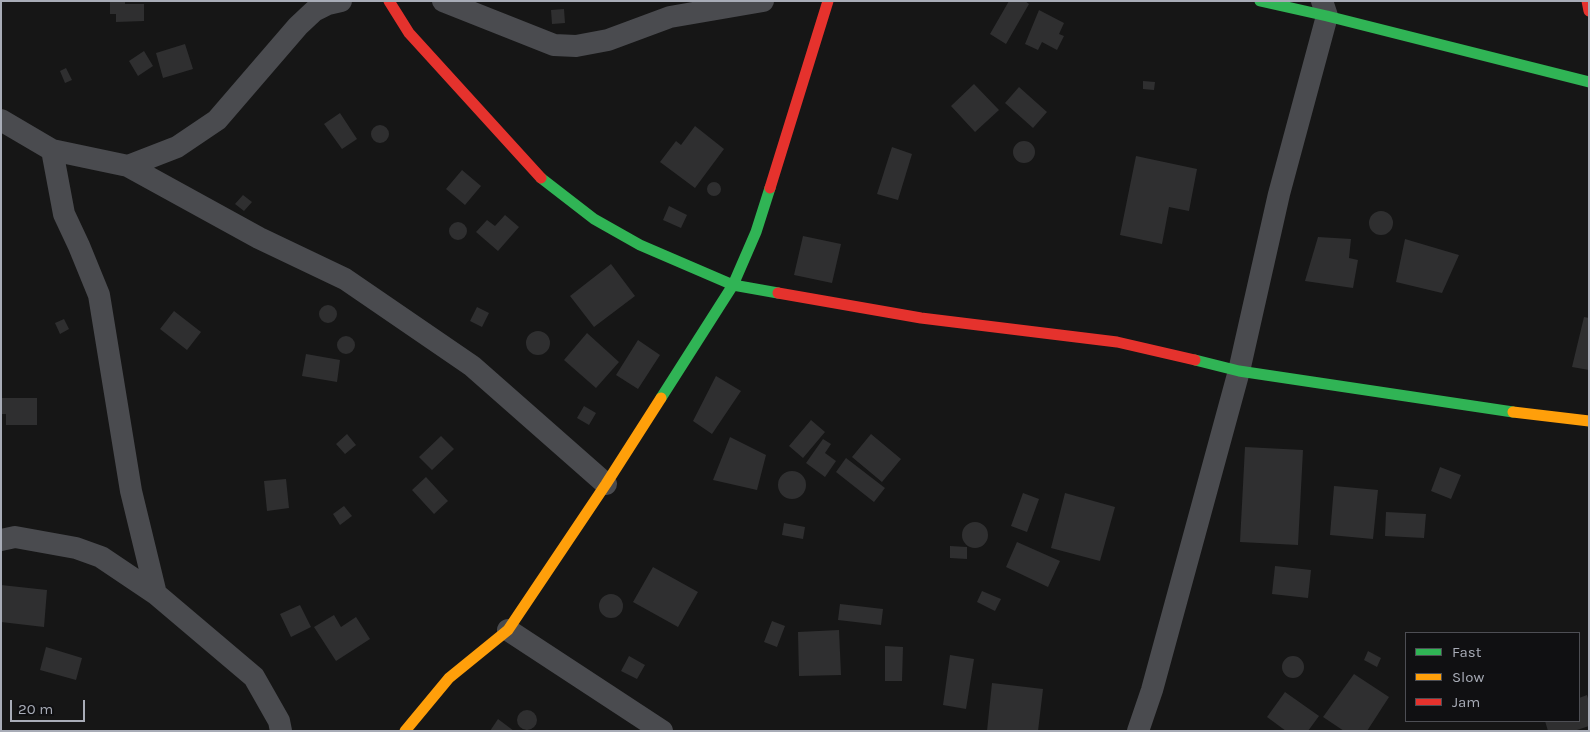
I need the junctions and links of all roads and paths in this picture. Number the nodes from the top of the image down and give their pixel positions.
1 (341, 1) edge
2 (389, 1) edge
3 (443, 1) edge
4 (763, 1) edge
5 (828, 1) edge
6 (1260, 1) edge
7 (1587, 1) edge
8 (1325, 9) edge
9 (1589, 11) edge
10 (1589, 82) edge
11 (1, 120) edge
12 (52, 150) junction
13 (128, 166) junction
14 (733, 285) junction
15 (1239, 371) junction
16 (1589, 420) edge
17 (606, 484) junction
18 (1, 540) edge
19 (156, 594) junction
20 (508, 630) junction
21 (280, 731) edge
22 (405, 731) edge
23 (662, 731) edge
24 (1138, 731) edge

1 - 13 street
2 - 14 street
3 - 4 street
5 - 14 street
6 - 8 street
7 - 9 street
8 - 10 street
8 - 15 street
11 - 12 street
12 - 13 street
12 - 19 street
13 - 17 street
14 - 15 street
14 - 17 street
15 - 16 street
15 - 24 street
17 - 20 street
18 - 19 street
19 - 21 street
20 - 22 street
20 - 23 street

